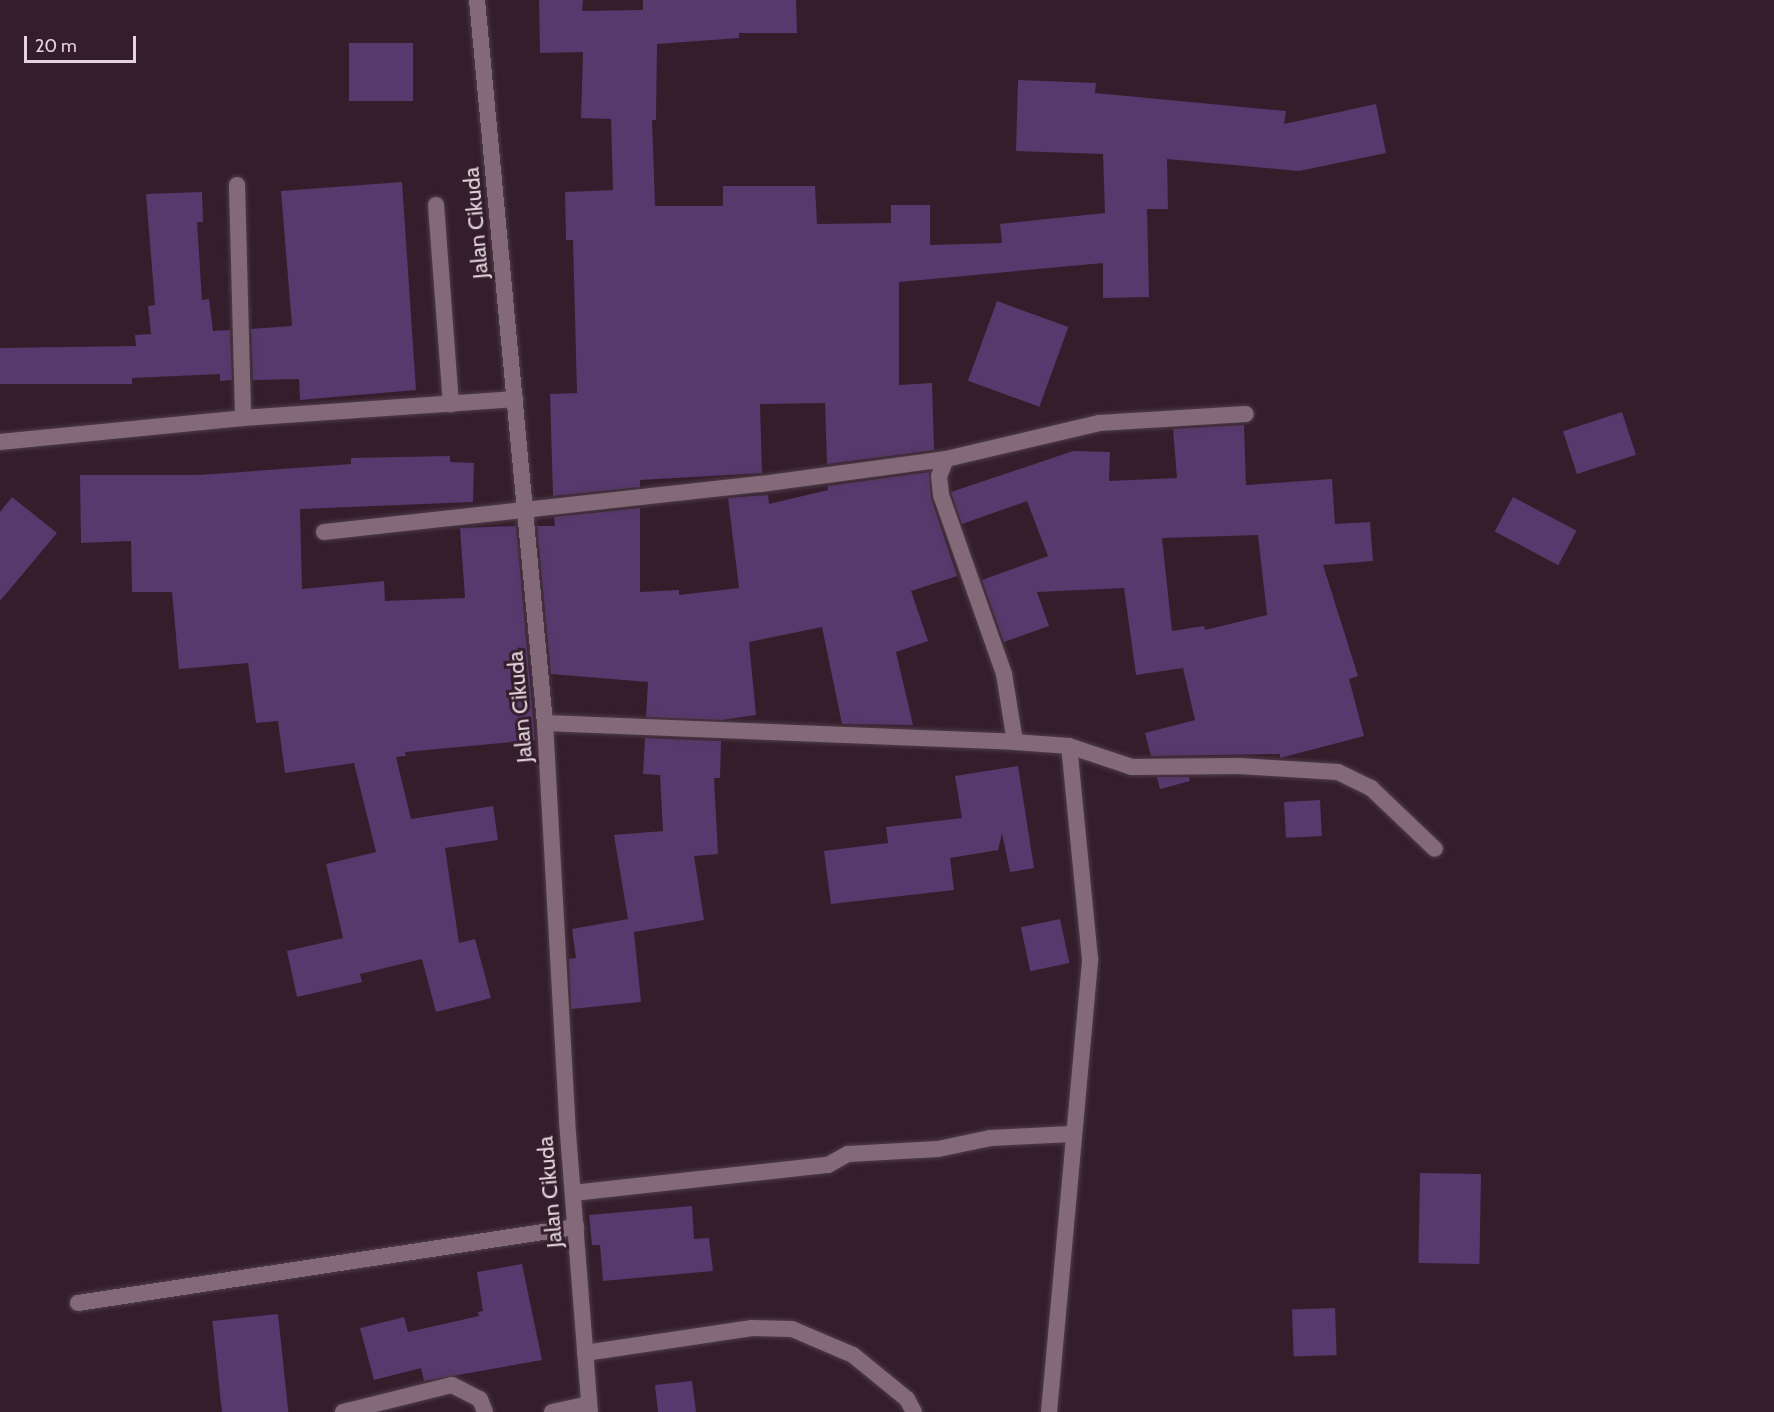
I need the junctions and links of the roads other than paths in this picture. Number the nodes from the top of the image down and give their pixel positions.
1 (477, 0) edge
2 (237, 185) dead end
3 (436, 205) dead end
4 (515, 399) junction
5 (451, 404) junction
6 (1246, 414) dead end
7 (243, 418) junction
8 (0, 442) edge
9 (946, 459) junction
10 (524, 511) junction
11 (324, 532) dead end
12 (545, 723) junction
13 (1015, 742) junction
14 (1069, 746) junction
15 (1435, 849) dead end
16 (1072, 1134) junction
17 (573, 1193) junction
18 (576, 1227) junction
19 (78, 1303) dead end
20 (585, 1353) junction
21 (589, 1408) edge
22 (343, 1412) edge
23 (485, 1412) edge
24 (552, 1412) edge
25 (914, 1412) edge
26 (1049, 1412) edge

1 - 4 street, Jalan Cikuda
2 - 7 street
3 - 5 street
4 - 5 street
4 - 10 street, Jalan Cikuda
5 - 7 street
6 - 9 street
7 - 8 street
9 - 10 street
9 - 13 street
10 - 11 street
10 - 12 street, Jalan Cikuda
12 - 13 street
12 - 17 street, Jalan Cikuda
13 - 14 street
14 - 15 street
14 - 16 street
16 - 17 street
16 - 26 street
17 - 18 street, Jalan Cikuda
18 - 19 street
18 - 20 street, Jalan Cikuda
20 - 21 street, Jalan Cikuda
20 - 25 street
21 - 24 street
22 - 23 street

